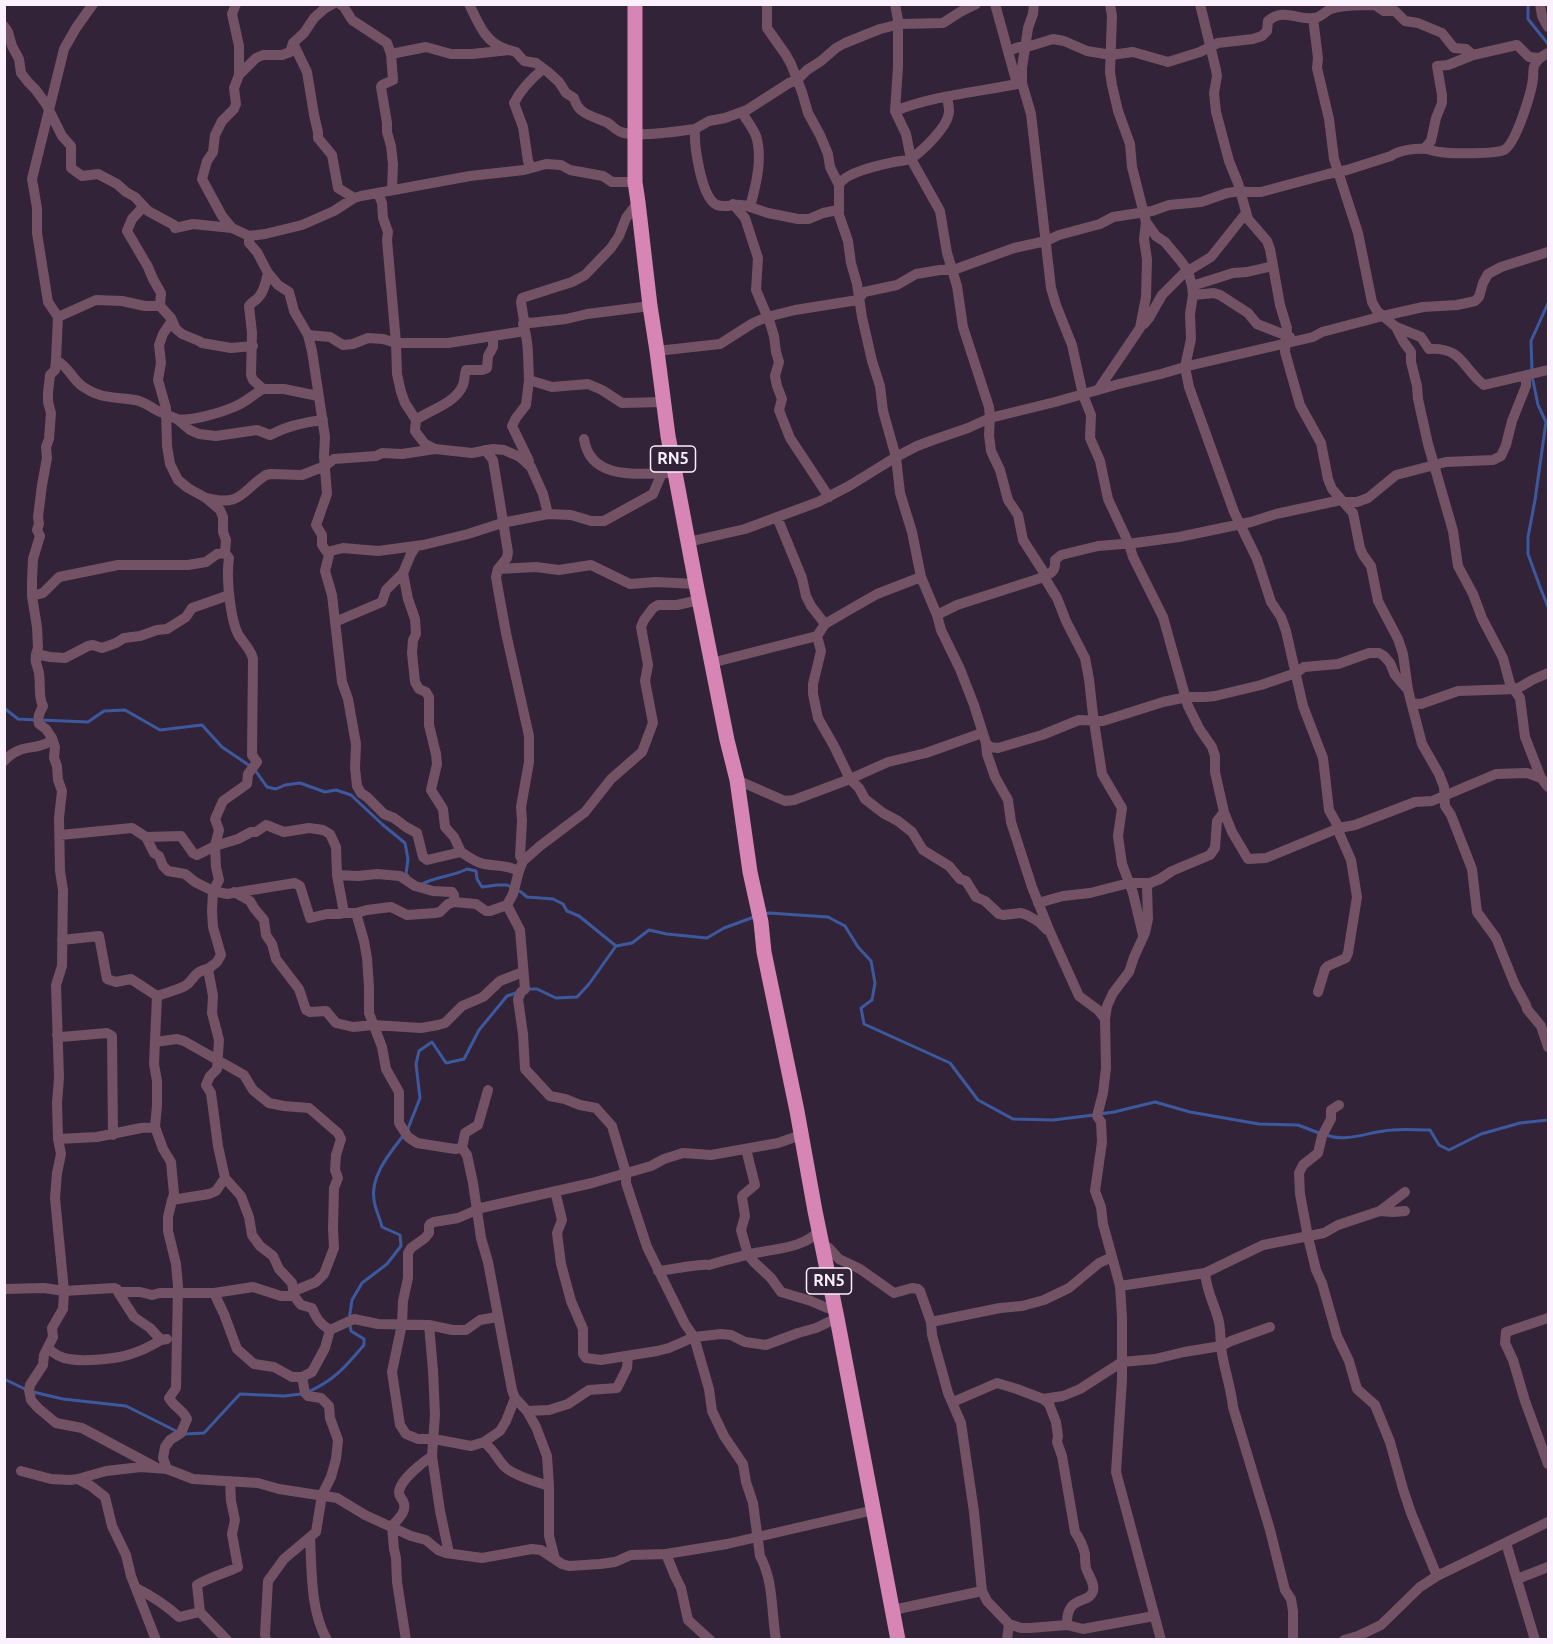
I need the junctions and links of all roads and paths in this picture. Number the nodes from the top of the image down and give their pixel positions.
1 (93, 4) edge
2 (236, 4) edge
3 (333, 4) edge
4 (340, 4) edge
5 (469, 4) edge
6 (635, 4) edge
7 (767, 4) edge
8 (895, 4) edge
9 (976, 4) edge
10 (995, 4) edge
11 (1034, 4) edge
12 (1110, 4) edge
13 (1200, 4) edge
14 (1540, 4) edge
15 (1313, 18) junction
16 (4, 26) edge
17 (897, 26) junction
18 (1548, 27) edge
19 (292, 43) junction
20 (1211, 46) junction
21 (1027, 47) junction
22 (509, 50) junction
23 (1008, 51) junction
24 (391, 54) junction
25 (1111, 55) junction
26 (1473, 55) junction
27 (1544, 56) edge
28 (543, 69) junction
29 (239, 75) junction
30 (797, 80) junction
31 (1019, 84) junction
32 (947, 97) junction
33 (49, 109) junction
34 (895, 111) junction
35 (742, 112) junction
36 (695, 129) junction
37 (635, 134) junction
38 (1424, 149) junction
39 (911, 159) junction
40 (531, 167) junction
41 (1338, 172) junction
42 (635, 182) junction
43 (839, 185) junction
44 (392, 190) junction
45 (1241, 191) junction
46 (1258, 191) junction
47 (378, 193) junction
48 (354, 198) junction
49 (638, 202) junction
50 (733, 204) junction
51 (143, 207) junction
52 (750, 207) junction
53 (838, 210) junction
54 (1247, 215) junction
55 (1145, 217) junction
56 (232, 228) junction
57 (249, 236) junction
58 (1046, 241) junction
59 (1548, 252) edge
60 (1273, 266) junction
61 (951, 269) junction
62 (1188, 271) junction
63 (268, 273) junction
64 (1193, 290) junction
65 (858, 300) junction
66 (160, 306) junction
67 (650, 306) junction
68 (58, 316) junction
69 (1383, 316) junction
70 (767, 317) junction
71 (171, 322) junction
72 (525, 326) junction
73 (1396, 327) junction
74 (1140, 328) junction
75 (308, 335) junction
76 (493, 337) junction
77 (396, 343) junction
78 (1284, 344) junction
79 (253, 346) junction
80 (657, 351) junction
81 (56, 360) junction
82 (1185, 367) junction
83 (1548, 370) edge
84 (1526, 375) junction
85 (529, 380) junction
86 (263, 389) junction
87 (1098, 390) junction
88 (1083, 394) junction
89 (318, 396) junction
90 (664, 402) junction
91 (166, 413) junction
92 (990, 418) junction
93 (177, 419) junction
94 (323, 420) junction
95 (416, 420) junction
96 (584, 439) dead end
97 (435, 449) junction
98 (485, 450) junction
99 (504, 450) junction
100 (896, 457) junction
101 (1433, 465) junction
102 (325, 466) junction
103 (531, 467) junction
104 (496, 472) junction
105 (668, 472) junction
106 (829, 497) junction
107 (206, 498) junction
108 (1343, 501) junction
109 (1362, 501) junction
110 (1353, 513) junction
111 (548, 514) junction
112 (777, 518) junction
113 (502, 523) junction
114 (1239, 523) junction
115 (688, 542) junction
116 (1129, 544) junction
117 (416, 546) junction
118 (327, 552) junction
119 (225, 553) junction
120 (498, 569) junction
121 (403, 573) junction
122 (921, 577) junction
123 (1044, 577) junction
124 (696, 584) junction
125 (229, 595) junction
126 (32, 596) junction
127 (699, 600) junction
128 (937, 615) junction
129 (335, 621) junction
130 (825, 624) junction
131 (817, 636) junction
132 (36, 654) junction
133 (711, 663) junction
134 (1296, 673) junction
135 (1548, 673) edge
136 (1513, 689) junction
137 (1407, 690) junction
138 (1187, 697) junction
139 (1412, 703) junction
140 (1094, 721) junction
141 (984, 738) junction
142 (51, 741) junction
143 (4, 761) edge
144 (850, 778) junction
145 (1541, 778) junction
146 (736, 780) junction
147 (1548, 787) edge
148 (1445, 795) junction
149 (1224, 812) junction
150 (1339, 828) junction
151 (60, 835) junction
152 (146, 837) junction
153 (215, 846) junction
154 (461, 852) junction
155 (521, 866) junction
156 (337, 875) junction
157 (1129, 883) junction
158 (1150, 883) junction
159 (213, 891) junction
160 (234, 892) junction
161 (454, 902) junction
162 (1038, 903) junction
163 (507, 904) junction
164 (345, 912) junction
165 (356, 913) junction
166 (1050, 932) junction
167 (1143, 935) junction
168 (62, 940) junction
169 (208, 969) junction
170 (523, 972) junction
171 (1318, 992) dead end
172 (156, 996) junction
173 (1105, 1019) junction
174 (373, 1025) junction
175 (57, 1035) junction
176 (155, 1042) junction
177 (1548, 1047) edge
178 (219, 1059) junction
179 (488, 1090) dead end
180 (1339, 1105) dead end
181 (155, 1127) junction
182 (113, 1135) junction
183 (801, 1136) junction
184 (58, 1140) junction
185 (462, 1148) junction
186 (746, 1149) junction
187 (626, 1173) junction
188 (225, 1178) junction
189 (555, 1191) junction
190 (1405, 1192) dead end
191 (172, 1200) junction
192 (477, 1211) junction
193 (1380, 1211) junction
194 (1405, 1211) dead end
195 (1308, 1237) junction
196 (820, 1238) junction
197 (748, 1255) junction
198 (1112, 1257) junction
199 (658, 1271) junction
200 (1206, 1273) junction
201 (1120, 1286) junction
202 (4, 1289) edge
203 (64, 1291) junction
204 (118, 1292) junction
205 (177, 1293) junction
206 (214, 1293) junction
207 (294, 1294) junction
208 (836, 1313) junction
209 (497, 1317) junction
210 (1548, 1318) edge
211 (931, 1322) junction
212 (402, 1324) junction
213 (429, 1325) junction
214 (1270, 1327) dead end
215 (330, 1330) junction
216 (694, 1337) junction
217 (176, 1338) junction
218 (161, 1340) junction
219 (1221, 1346) junction
220 (48, 1348) junction
221 (628, 1356) junction
222 (1122, 1362) junction
223 (302, 1377) junction
224 (515, 1398) junction
225 (1043, 1399) junction
226 (952, 1402) junction
227 (526, 1411) junction
228 (434, 1438) junction
229 (484, 1442) junction
230 (432, 1456) junction
231 (1548, 1464) edge
232 (162, 1469) junction
233 (21, 1471) dead end
234 (78, 1479) junction
235 (230, 1481) junction
236 (549, 1486) junction
237 (322, 1495) junction
238 (874, 1510) junction
239 (1548, 1522) edge
240 (392, 1526) junction
241 (310, 1537) junction
242 (759, 1538) junction
243 (1506, 1543) junction
244 (449, 1553) junction
245 (666, 1554) junction
246 (555, 1560) junction
247 (1548, 1567) edge
248 (1437, 1576) junction
249 (1517, 1579) junction
250 (136, 1588) junction
251 (982, 1591) junction
252 (893, 1610) junction
253 (200, 1612) junction
254 (1154, 1616) junction
255 (1009, 1624) junction
256 (1067, 1625) junction
257 (1346, 1639) edge
258 (156, 1640) edge
259 (227, 1640) edge
260 (266, 1640) edge
261 (327, 1640) edge
262 (406, 1640) edge
263 (710, 1640) edge
264 (776, 1640) edge
265 (898, 1640) edge
266 (1007, 1640) edge
267 (1161, 1640) edge
268 (1293, 1640) edge
269 (1535, 1640) edge

1 - 33 street
2 - 29 street
3 - 19 street
4 - 24 street
5 - 22 street
6 - 37 highway, RN5
7 - 30 street
8 - 17 street
9 - 17 street
10 - 23 street
11 - 21 street
12 - 25 street
13 - 20 street
14 - 18 street
15 - 20 street
15 - 26 street
15 - 41 street
16 - 33 street
17 - 30 street
17 - 34 street
19 - 29 street
19 - 48 street
20 - 25 street
20 - 45 street
21 - 23 street
21 - 25 street
21 - 31 street
22 - 24 street
22 - 28 street
23 - 31 street
24 - 44 street
25 - 55 street
26 - 27 street
26 - 38 street
27 - 38 street
28 - 37 street
28 - 40 street
29 - 56 street
30 - 35 street
30 - 43 street
31 - 32 street
31 - 58 street
32 - 34 street
32 - 39 street
33 - 51 street
33 - 68 street
34 - 39 street
35 - 36 street
35 - 52 street
36 - 37 street
36 - 50 street
37 - 42 highway, RN5
38 - 41 street
39 - 43 street
39 - 61 street
40 - 42 street
40 - 44 street
41 - 46 street
41 - 69 street
42 - 49 highway, RN5
43 - 53 street
44 - 47 street
45 - 46 street
45 - 54 street
45 - 55 street
46 - 54 street
47 - 48 street
47 - 77 street
48 - 57 street
49 - 67 highway, RN5
49 - 72 street
50 - 52 street
50 - 70 street
51 - 56 street
51 - 66 street
52 - 53 street
53 - 65 street
54 - 60 street
54 - 62 street
55 - 58 street
55 - 62 street
55 - 74 street
56 - 57 street
57 - 63 street
58 - 61 street
58 - 88 street
59 - 69 street
60 - 64 street
60 - 78 street
61 - 65 street
61 - 92 street
62 - 64 street
62 - 74 street
63 - 75 street
63 - 79 street
64 - 78 street
64 - 82 street
65 - 70 street
65 - 100 street
66 - 68 street
66 - 71 street
67 - 72 street
67 - 80 highway, RN5
68 - 81 street
69 - 73 street
69 - 78 street
70 - 80 street
70 - 106 street
71 - 79 street
71 - 91 street
72 - 76 street
72 - 85 street
73 - 84 street
73 - 101 street
74 - 87 street
75 - 77 street
75 - 89 street
76 - 77 street
76 - 95 street
77 - 95 street
78 - 82 street
78 - 108 street
79 - 86 street
80 - 90 highway, RN5
81 - 91 street
81 - 126 street
82 - 87 street
82 - 114 street
83 - 84 street
84 - 101 street
85 - 90 street
85 - 103 street
86 - 89 street
86 - 93 street
87 - 88 street
88 - 92 street
88 - 116 street
89 - 94 street
90 - 105 highway, RN5
91 - 93 street
91 - 107 street
92 - 100 street
92 - 123 street
93 - 94 street
94 - 102 street
95 - 97 street
96 - 105 street
97 - 98 street
97 - 102 street
98 - 99 street
98 - 104 street
99 - 103 street
99 - 104 street
100 - 106 street
100 - 122 street
101 - 109 street
101 - 136 street
102 - 107 street
102 - 118 street
103 - 111 street
104 - 113 street
105 - 111 street
105 - 115 highway, RN5
106 - 112 street
107 - 119 street
108 - 109 street
108 - 110 street
108 - 114 street
109 - 110 street
110 - 137 street
111 - 113 street
112 - 115 street
112 - 130 street
113 - 117 street
113 - 120 street
114 - 116 street
114 - 134 street
115 - 124 highway, RN5
116 - 123 street
116 - 138 street
117 - 118 street
117 - 121 street
118 - 129 street
119 - 125 street
119 - 126 street
120 - 124 street
120 - 155 street
121 - 129 street
121 - 154 street
122 - 128 street
122 - 130 street
123 - 128 street
123 - 140 street
124 - 127 highway, RN5
125 - 132 street
125 - 153 street
126 - 132 street
127 - 133 highway, RN5
127 - 155 street
128 - 141 street
129 - 154 street
130 - 131 street
131 - 133 street
131 - 144 street
132 - 142 street
133 - 146 highway, RN5
134 - 137 street
134 - 138 street
134 - 150 street
135 - 136 street
136 - 139 street
136 - 145 street
137 - 139 street
138 - 140 street
138 - 149 street
139 - 148 street
140 - 141 street
140 - 157 street
141 - 144 street
141 - 162 street
142 - 143 street
142 - 151 street
144 - 146 street
144 - 166 street
145 - 147 street
145 - 148 street
146 - 183 highway, RN5
148 - 150 street
148 - 177 street
149 - 150 street
149 - 158 street
150 - 171 street
151 - 152 street
151 - 168 street
152 - 153 street
152 - 159 street
153 - 156 street
153 - 159 street
154 - 155 street
155 - 163 street
156 - 161 street
156 - 164 street
157 - 158 street
157 - 162 street
157 - 167 street
158 - 167 street
159 - 160 street
159 - 169 street
160 - 164 street
160 - 174 street
161 - 163 street
161 - 165 street
162 - 166 street
163 - 170 street
164 - 165 street
165 - 174 street
166 - 173 street
167 - 173 street
168 - 172 street
168 - 175 street
169 - 172 street
169 - 178 street
170 - 174 street
170 - 187 street
172 - 176 street
173 - 198 street
174 - 185 street
175 - 182 street
175 - 184 street
176 - 178 street
176 - 181 street
178 - 188 street
178 - 207 street
179 - 185 street
180 - 195 street
181 - 182 street
181 - 191 street
182 - 184 street
183 - 186 street
183 - 196 highway, RN5
184 - 203 street
185 - 192 street
186 - 187 street
186 - 197 street
187 - 189 street
187 - 199 street
188 - 191 street
188 - 207 street
189 - 192 street
189 - 221 street
190 - 193 street
191 - 205 street
192 - 209 street
192 - 212 street
193 - 194 street
193 - 195 street
195 - 200 street
195 - 248 street
196 - 197 street
196 - 208 highway, RN5
196 - 211 street
197 - 199 street
197 - 208 street
198 - 201 street
198 - 211 street
199 - 216 street
200 - 201 street
200 - 219 street
201 - 222 street
202 - 203 street
203 - 204 street
203 - 220 street
204 - 205 street
204 - 218 street
205 - 206 street
205 - 217 street
206 - 207 street
206 - 223 street
207 - 215 street
208 - 216 street
208 - 238 highway, RN5
209 - 213 street
209 - 224 street
210 - 231 street
211 - 226 street
212 - 213 street
212 - 215 street
212 - 228 street
213 - 228 street
214 - 219 street
215 - 223 street
216 - 221 street
216 - 242 street
217 - 218 street
217 - 232 street
218 - 220 street
219 - 222 street
219 - 268 street
220 - 232 street
221 - 227 street
222 - 225 street
222 - 254 street
223 - 237 street
224 - 227 street
224 - 229 street
225 - 226 street
225 - 256 street
226 - 251 street
227 - 236 street
228 - 229 street
228 - 230 street
229 - 236 street
230 - 240 street
230 - 244 street
232 - 234 street
232 - 235 street
233 - 234 street
234 - 250 street
235 - 237 street
235 - 253 street
236 - 246 street
237 - 240 street
237 - 241 street
238 - 242 street
238 - 252 highway, RN5
239 - 243 street
240 - 244 street
240 - 262 street
241 - 260 street
241 - 261 street
242 - 245 street
242 - 264 street
243 - 248 street
243 - 249 street
244 - 246 street
245 - 246 street
245 - 263 street
247 - 249 street
248 - 257 street
249 - 269 street
250 - 253 street
250 - 258 street
251 - 252 street
251 - 255 street
252 - 265 highway, RN5
253 - 259 street
254 - 256 street
254 - 267 street
255 - 256 street
255 - 266 street

